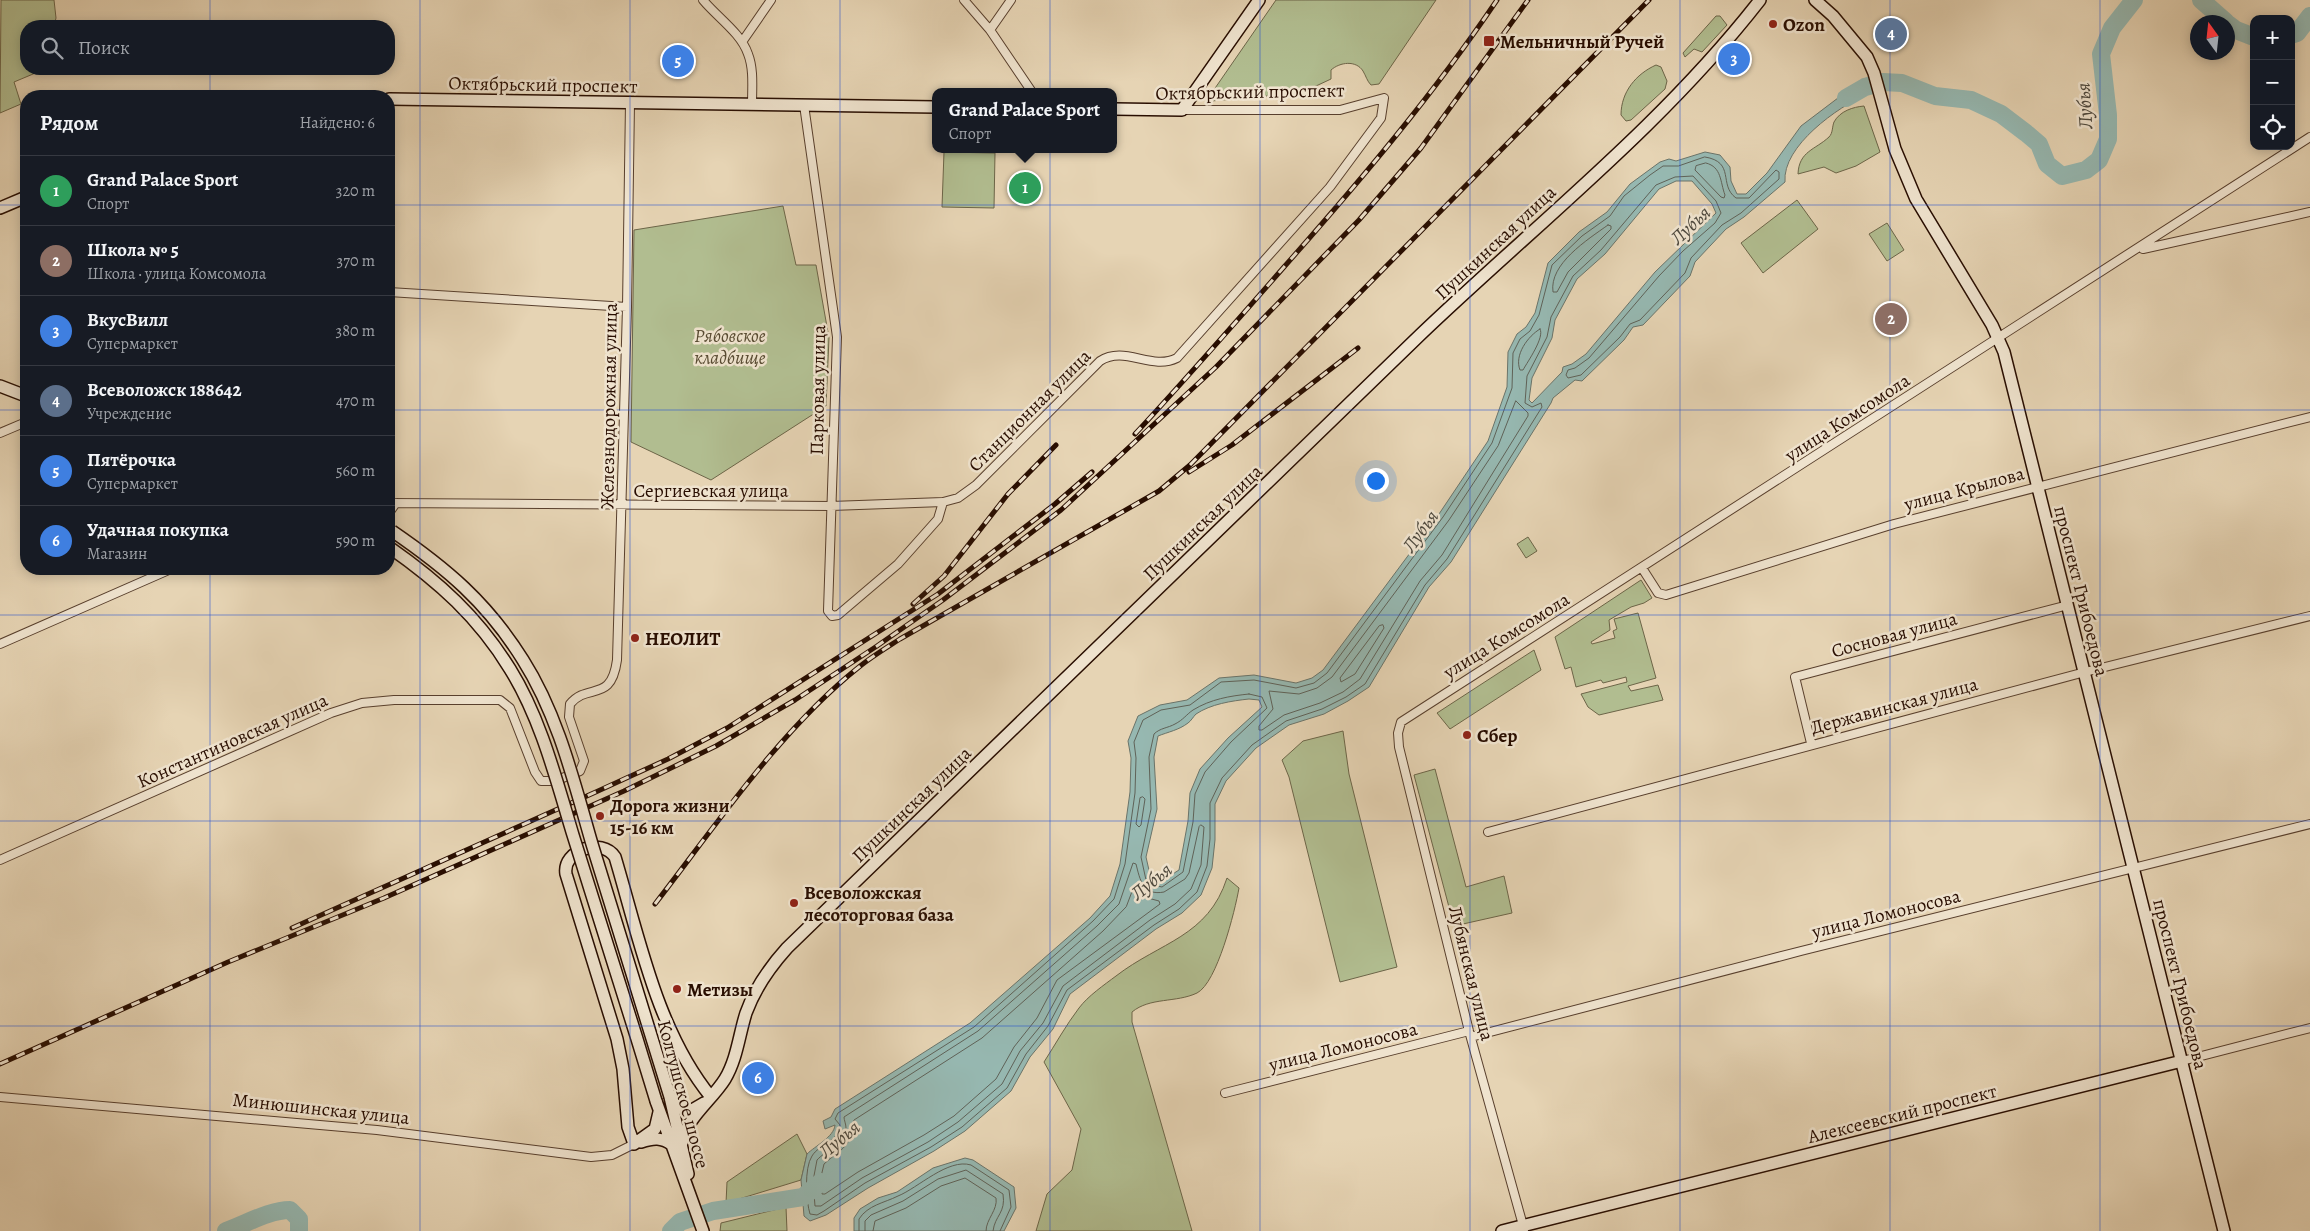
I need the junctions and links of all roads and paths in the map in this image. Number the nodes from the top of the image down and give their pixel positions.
1 (703, 0) edge
2 (771, 0) edge
3 (964, 0) edge
4 (1011, 0) edge
5 (1258, 0) edge
6 (1760, 0) edge
7 (1815, 0) edge
8 (990, 30) junction
9 (742, 42) junction
10 (1029, 88) edge
11 (1384, 98) joint
12 (395, 99) edge
13 (630, 103) junction
14 (752, 104) junction
15 (804, 105) junction
16 (932, 107) edge
17 (1117, 109) edge
18 (1182, 110) junction
19 (2310, 137) edge
20 (20, 200) edge
21 (0, 208) edge
22 (2310, 212) edge
23 (2136, 250) junction
24 (395, 292) edge
25 (627, 307) junction
26 (1998, 338) junction
27 (0, 386) edge
28 (20, 394) edge
29 (2310, 417) edge
30 (20, 425) edge
31 (0, 433) edge
32 (2038, 485) junction
33 (943, 502) junction
34 (395, 503) edge
35 (622, 506) junction
36 (831, 506) junction
37 (395, 532) edge
38 (395, 551) edge
39 (1642, 568) junction
40 (157, 575) edge
41 (2068, 605) junction
42 (2310, 616) edge
43 (0, 644) edge
44 (2085, 672) junction
45 (488, 698) joint
46 (1401, 722) joint
47 (1811, 744) junction
48 (2310, 824) edge
49 (1488, 832) dead end
50 (0, 860) edge
51 (2134, 867) junction
52 (2310, 1028) edge
53 (1470, 1034) junction
54 (2182, 1061) junction
55 (1225, 1093) dead end
56 (0, 1096) edge
57 (670, 1097) junction
58 (711, 1097) junction
59 (658, 1106) junction
60 (634, 1144) junction
61 (677, 1144) junction
62 (1524, 1228) edge
63 (703, 1231) edge
64 (1502, 1231) edge
65 (2224, 1231) edge

1 - 9 street
2 - 9 street
3 - 8 street
4 - 8 street
5 - 18 street
6 - 58 street, Пушкинская улица
7 - 26 street, проспект Грибоедова
8 - 10 street
9 - 14 street
11 - 18 street, Октябрьский проспект
11 - 33 street, Станционная улица
12 - 13 street, Октябрьский проспект
13 - 14 street, Октябрьский проспект
13 - 25 street, Железнодорожная улица
14 - 15 street, Октябрьский проспект
15 - 16 street, Октябрьский проспект
15 - 36 street, Парковая улица
17 - 18 street, Октябрьский проспект
19 - 23 street, улица Комсомола
20 - 21 street
22 - 23 street
23 - 26 street, улица Комсомола
24 - 25 street
25 - 35 street, Железнодорожная улица
26 - 32 street, проспект Грибоедова
26 - 39 street, улица Комсомола
27 - 28 street
29 - 32 street, улица Крылова
30 - 31 street
32 - 39 street, улица Крылова
32 - 41 street, проспект Грибоедова
33 - 36 street, Сергиевская улица
33 - 36 street, Парковая улица
34 - 35 street, Сергиевская улица
35 - 36 street, Сергиевская улица
35 - 45 street, Железнодорожная улица
37 - 57 street, Колтушское шоссе, bridge
38 - 59 street, Колтушское шоссе, bridge
39 - 46 street, улица Комсомола
40 - 43 street
41 - 44 street, проспект Грибоедова
41 - 47 street, Сосновая улица
42 - 44 street, Державинская улица
44 - 47 street, Державинская улица
44 - 51 street, проспект Грибоедова
45 - 50 street, Константиновская улица
46 - 53 street, Лубянская улица
47 - 49 street, Державинская улица
48 - 51 street, улица Ломоносова
51 - 53 street, улица Ломоносова
51 - 54 street, проспект Грибоедова
52 - 54 street, Алексеевский проспект
53 - 55 street, улица Ломоносова
53 - 62 street, Лубянская улица
54 - 62 street, Алексеевский проспект
54 - 65 street, проспект Грибоедова
56 - 60 street, Минюшинская улица
57 - 58 street, Пушкинская улица
57 - 61 street, Колтушское шоссе
58 - 60 street
58 - 61 street, Пушкинская улица
59 - 60 street, Минюшинская улица
59 - 61 street, Колтушское шоссе
60 - 61 street, Минюшинская улица
61 - 63 street, Колтушское шоссе
62 - 64 street, Алексеевский проспект

